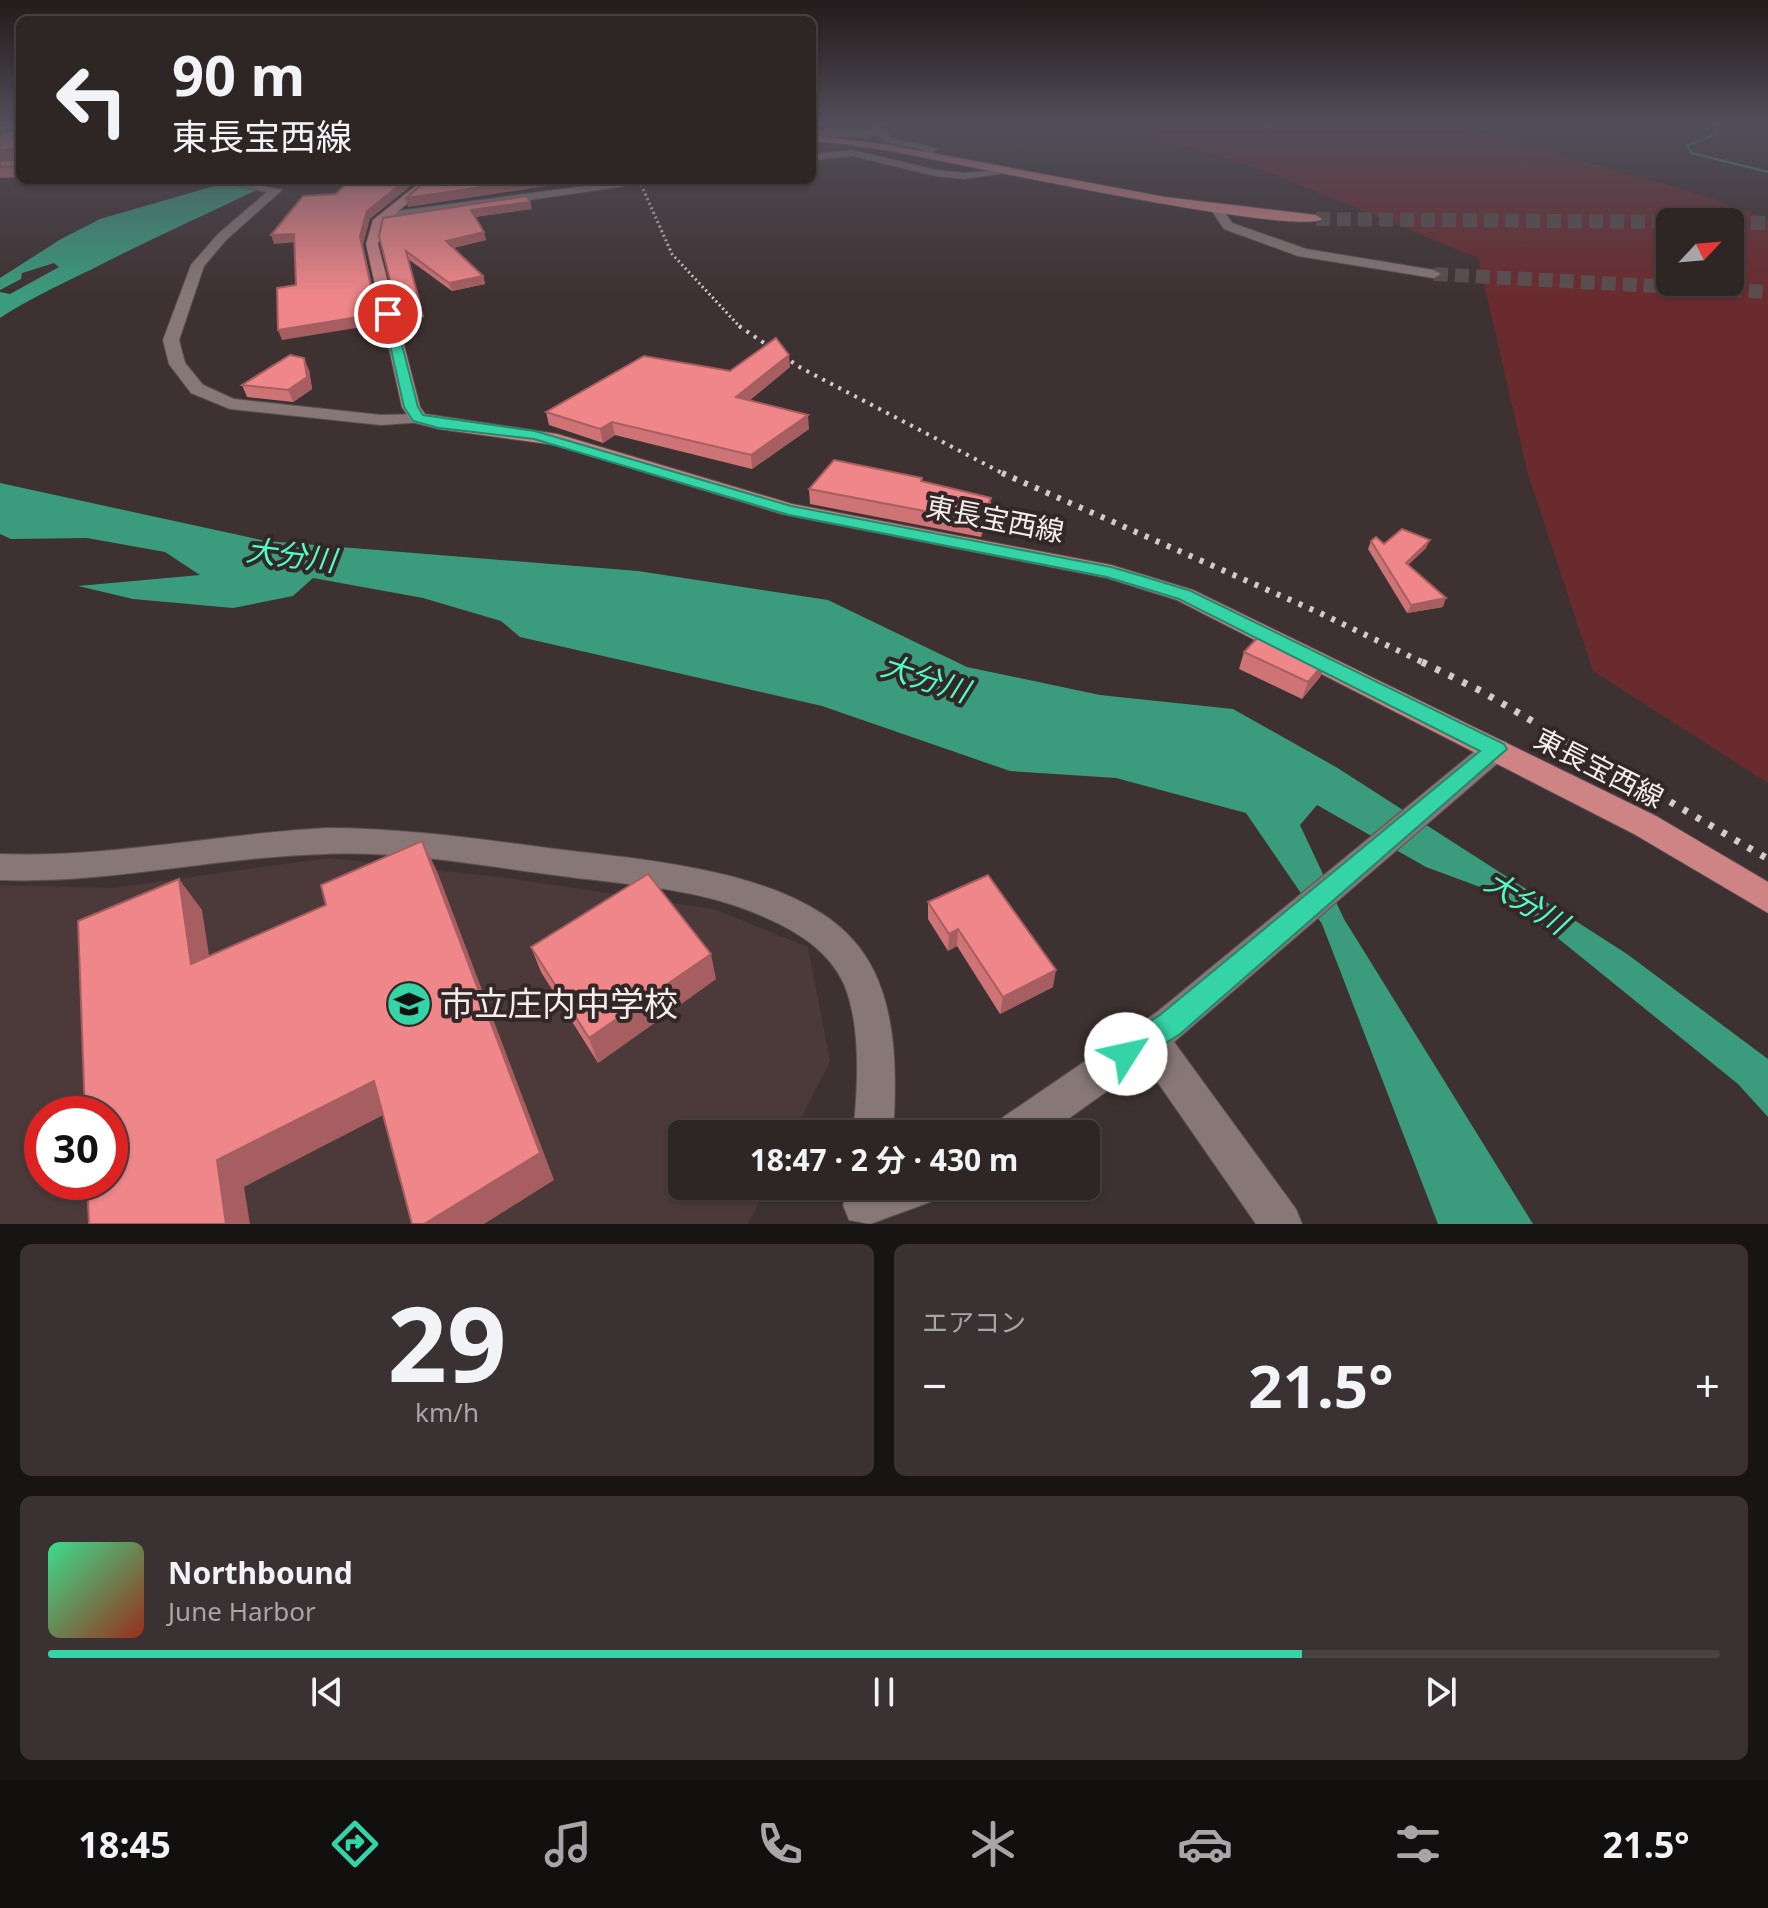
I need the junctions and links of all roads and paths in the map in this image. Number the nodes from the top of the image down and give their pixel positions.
1 (1062, 182) edge
2 (242, 184) edge
3 (425, 184) edge
4 (622, 184) dead end
5 (1218, 211) junction
6 (383, 217) junction
7 (1316, 219) tunnel mouth
8 (1434, 274) tunnel mouth
9 (418, 418) junction
10 (1496, 749) junction
11 (0, 867) edge
12 (1768, 899) edge
13 (1159, 1031) junction
14 (874, 1120) edge
15 (1033, 1120) edge
16 (1281, 1224) edge

1 - 5 main road
2 - 9 street
3 - 6 main road
4 - 6 street
5 - 7 main road
5 - 8 street
6 - 9 main road
9 - 10 main road, 東長宝西線
10 - 12 main road, 東長宝西線
10 - 13 street
11 - 14 street
13 - 15 street
13 - 16 street

